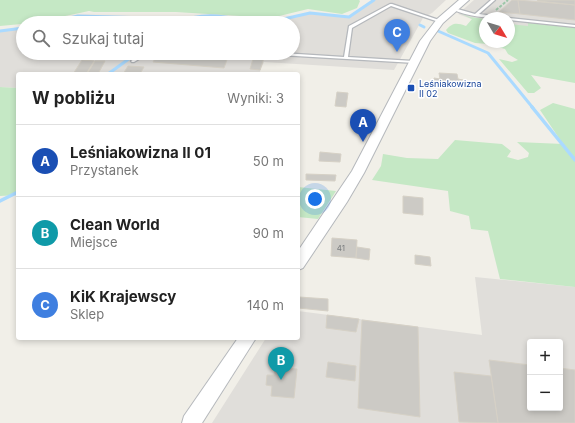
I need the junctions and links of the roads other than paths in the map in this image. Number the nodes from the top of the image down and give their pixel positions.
1 (464, 0) edge
2 (493, 0) edge
3 (454, 8) junction
4 (476, 15) junction
5 (479, 15) edge
6 (515, 20) edge
7 (440, 21) junction
8 (575, 26) edge
9 (300, 55) edge
10 (346, 58) junction
11 (414, 62) junction
12 (300, 260) edge
13 (247, 340) edge
14 (191, 423) edge

1 - 3 street
2 - 4 lane
3 - 4 lane
3 - 7 street
4 - 5 lane
6 - 8 lane
7 - 10 lane
7 - 11 street
9 - 10 lane
10 - 11 lane
11 - 12 street
13 - 14 street

